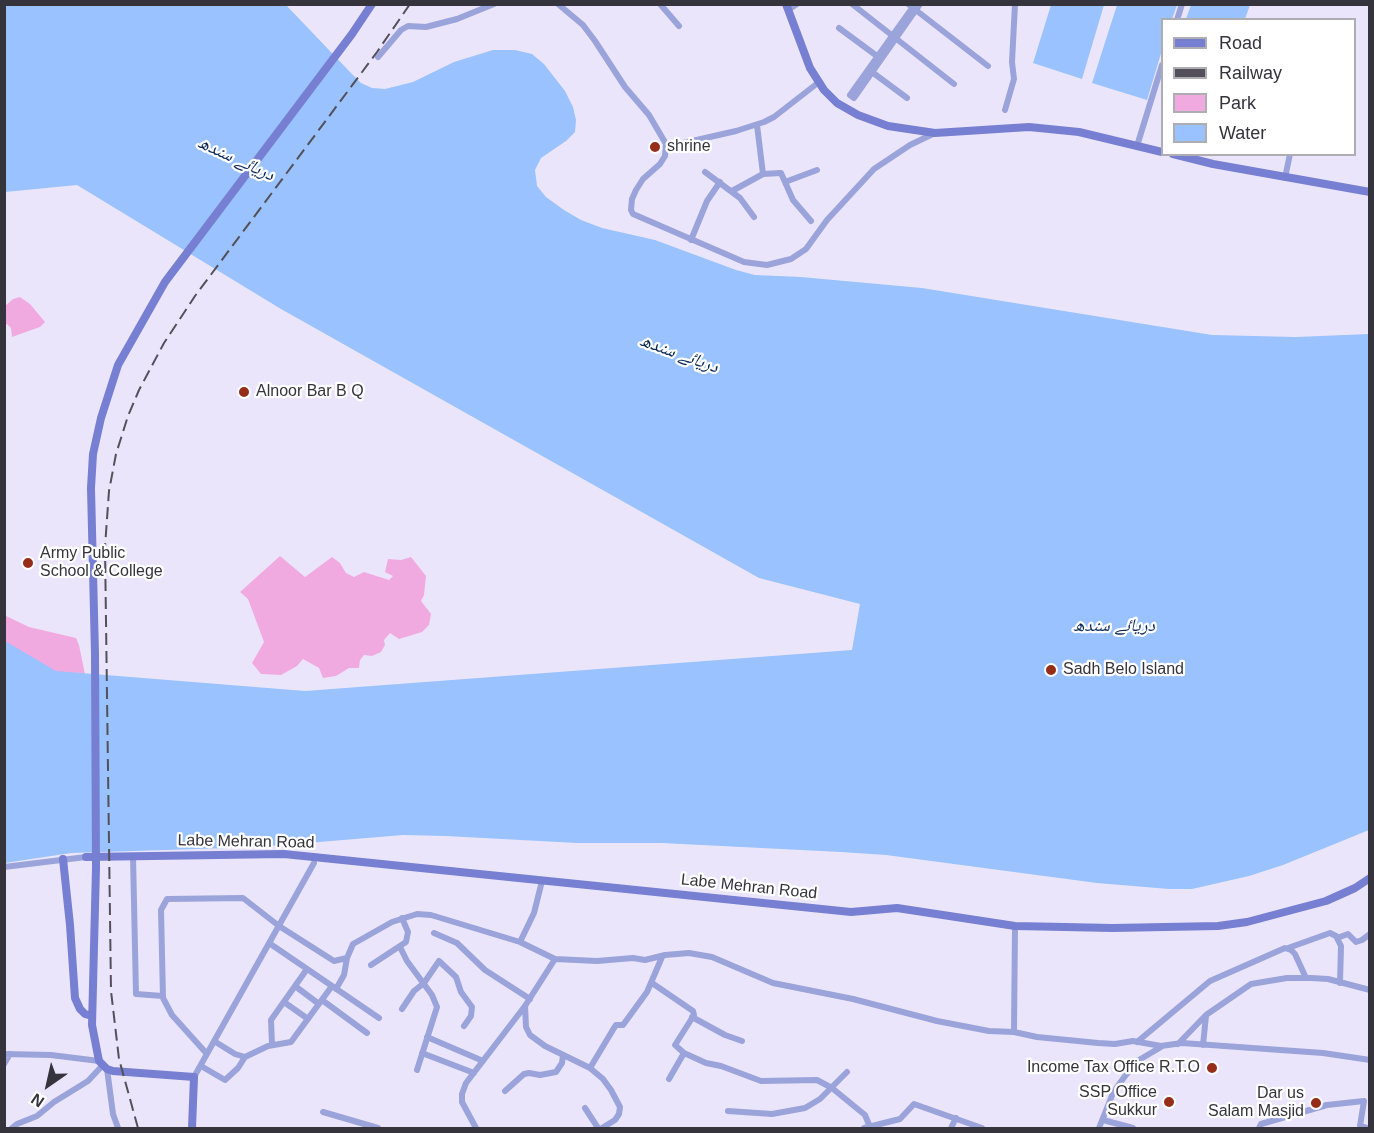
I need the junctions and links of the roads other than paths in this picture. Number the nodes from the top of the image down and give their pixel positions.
1 (372, 4) edge
2 (494, 4) edge
3 (558, 4) edge
4 (660, 4) edge
5 (797, 4) edge
6 (852, 4) edge
7 (920, 4) edge
8 (1015, 4) edge
9 (787, 7) edge
10 (913, 7) edge
11 (679, 26) dead end
12 (839, 28) dead end
13 (894, 37) junction
14 (378, 57) dead end
15 (879, 58) junction
16 (988, 66) dead end
17 (1161, 68) edge
18 (872, 72) junction
19 (819, 82) junction
20 (954, 84) dead end
21 (907, 98) dead end
22 (1005, 110) dead end
23 (757, 125) junction
24 (935, 133) junction
25 (1137, 146) junction
26 (666, 147) junction
27 (1161, 152) edge
28 (1182, 156) edge
29 (1290, 156) edge
30 (817, 170) dead end
31 (705, 172) dead end
32 (763, 174) junction
33 (1285, 178) junction
34 (720, 182) junction
35 (785, 182) junction
36 (732, 191) junction
37 (1370, 192) edge
38 (754, 217) dead end
39 (811, 221) dead end
40 (691, 240) junction
41 (133, 856) junction
42 (86, 857) joint
43 (63, 859) junction
44 (314, 863) dead end
45 (4, 867) edge
46 (1370, 878) edge
47 (542, 881) junction
48 (402, 918) junction
49 (279, 926) junction
50 (1015, 926) junction
51 (435, 933) dead end
52 (1370, 934) edge
53 (1337, 938) junction
54 (520, 942) junction
55 (269, 943) junction
56 (400, 946) junction
57 (1288, 948) junction
58 (662, 957) junction
59 (347, 958) junction
60 (555, 959) junction
61 (371, 965) dead end
62 (307, 969) junction
63 (1306, 978) junction
64 (423, 983) junction
65 (652, 983) junction
66 (1340, 983) junction
67 (295, 986) junction
68 (334, 987) junction
69 (1370, 990) edge
70 (163, 996) junction
71 (530, 999) junction
72 (284, 1002) junction
73 (320, 1002) junction
74 (525, 1005) junction
75 (402, 1009) dead end
76 (1206, 1015) junction
77 (92, 1016) junction
78 (692, 1017) junction
79 (308, 1018) junction
80 (379, 1018) dead end
81 (464, 1026) dead end
82 (1014, 1032) junction
83 (367, 1033) dead end
84 (427, 1037) junction
85 (214, 1041) junction
86 (742, 1041) dead end
87 (1137, 1042) junction
88 (1177, 1044) junction
89 (272, 1045) junction
90 (1203, 1045) junction
91 (1161, 1046) junction
92 (422, 1053) junction
93 (684, 1053) junction
94 (7, 1054) edge
95 (207, 1054) junction
96 (563, 1054) junction
97 (245, 1057) junction
98 (1370, 1060) edge
99 (483, 1061) junction
100 (4, 1064) edge
101 (103, 1066) junction
102 (201, 1066) junction
103 (590, 1068) junction
104 (417, 1070) dead end
105 (847, 1072) dead end
106 (474, 1073) junction
107 (194, 1077) junction
108 (669, 1079) dead end
109 (832, 1088) junction
110 (505, 1090) dead end
111 (585, 1108) dead end
112 (728, 1111) dead end
113 (323, 1113) dead end
114 (956, 1118) junction
115 (1103, 1120) junction
116 (870, 1127) edge
117 (12, 1128) edge
118 (117, 1128) edge
119 (192, 1128) edge
120 (378, 1128) edge
121 (476, 1128) edge
122 (600, 1128) edge
123 (951, 1128) edge
124 (982, 1128) edge
125 (1099, 1128) edge
126 (1133, 1128) edge
127 (1259, 1128) edge
128 (1368, 1128) edge

1 - 77 main road, bridge
2 - 14 street
3 - 26 street
4 - 11 street
5 - 9 street
6 - 13 street
7 - 10 street
8 - 22 street
9 - 19 main road
10 - 13 street
10 - 16 street
12 - 15 street
13 - 15 street
13 - 20 street
15 - 18 street
15 - 18 street
17 - 25 street
18 - 21 street
19 - 23 street
19 - 24 main road
23 - 26 street
23 - 32 street
24 - 25 main road
24 - 40 street
25 - 27 main road
26 - 40 street
28 - 33 main road
29 - 33 street
30 - 35 street
31 - 34 street
32 - 35 street
32 - 36 street
33 - 37 main road
34 - 36 street
34 - 40 street
35 - 39 street
36 - 38 street
41 - 42 main road, Labe Mehran Road
41 - 47 main road, Labe Mehran Road
41 - 70 street
42 - 43 street
43 - 45 street
43 - 77 main road
44 - 49 street
46 - 50 main road, Labe Mehran Road
47 - 50 main road, Labe Mehran Road
47 - 54 street
48 - 54 street
48 - 56 street
48 - 59 street
49 - 55 street
49 - 59 street
49 - 70 street
50 - 82 street
51 - 71 street
52 - 53 street
53 - 57 street
53 - 66 street
54 - 60 street
55 - 62 street
55 - 85 street
56 - 61 street
56 - 64 street
57 - 63 street
57 - 87 street
58 - 60 street
58 - 65 street
58 - 82 street
59 - 68 street
60 - 71 street
62 - 67 street
62 - 68 street
63 - 66 street
63 - 76 street
64 - 75 street
64 - 81 street
64 - 84 street
65 - 78 street
65 - 103 street
66 - 69 street
67 - 72 street
67 - 73 street
68 - 73 street
68 - 80 street
70 - 95 street
71 - 74 street
72 - 79 street
72 - 89 street
73 - 79 street
73 - 83 street
74 - 96 street
74 - 99 street
76 - 88 street
76 - 90 street
77 - 101 main road
78 - 86 street
78 - 93 street
79 - 89 street
82 - 87 street
84 - 92 street
84 - 99 street
85 - 95 street
85 - 97 street
87 - 91 street
88 - 90 street
88 - 91 street
89 - 97 street
90 - 98 street
91 - 115 street
92 - 104 street
92 - 106 street
93 - 108 street
93 - 109 street
94 - 100 street
94 - 101 street
95 - 102 street
96 - 103 street
96 - 110 street
97 - 102 street
99 - 106 street
101 - 107 main road
101 - 117 street
101 - 118 street
102 - 107 street
103 - 122 street
105 - 109 street
106 - 121 street
107 - 119 main road
109 - 112 street
109 - 116 street
111 - 122 street
113 - 120 street
114 - 116 street
114 - 123 street
114 - 124 street
115 - 125 street
115 - 126 street
127 - 128 street

